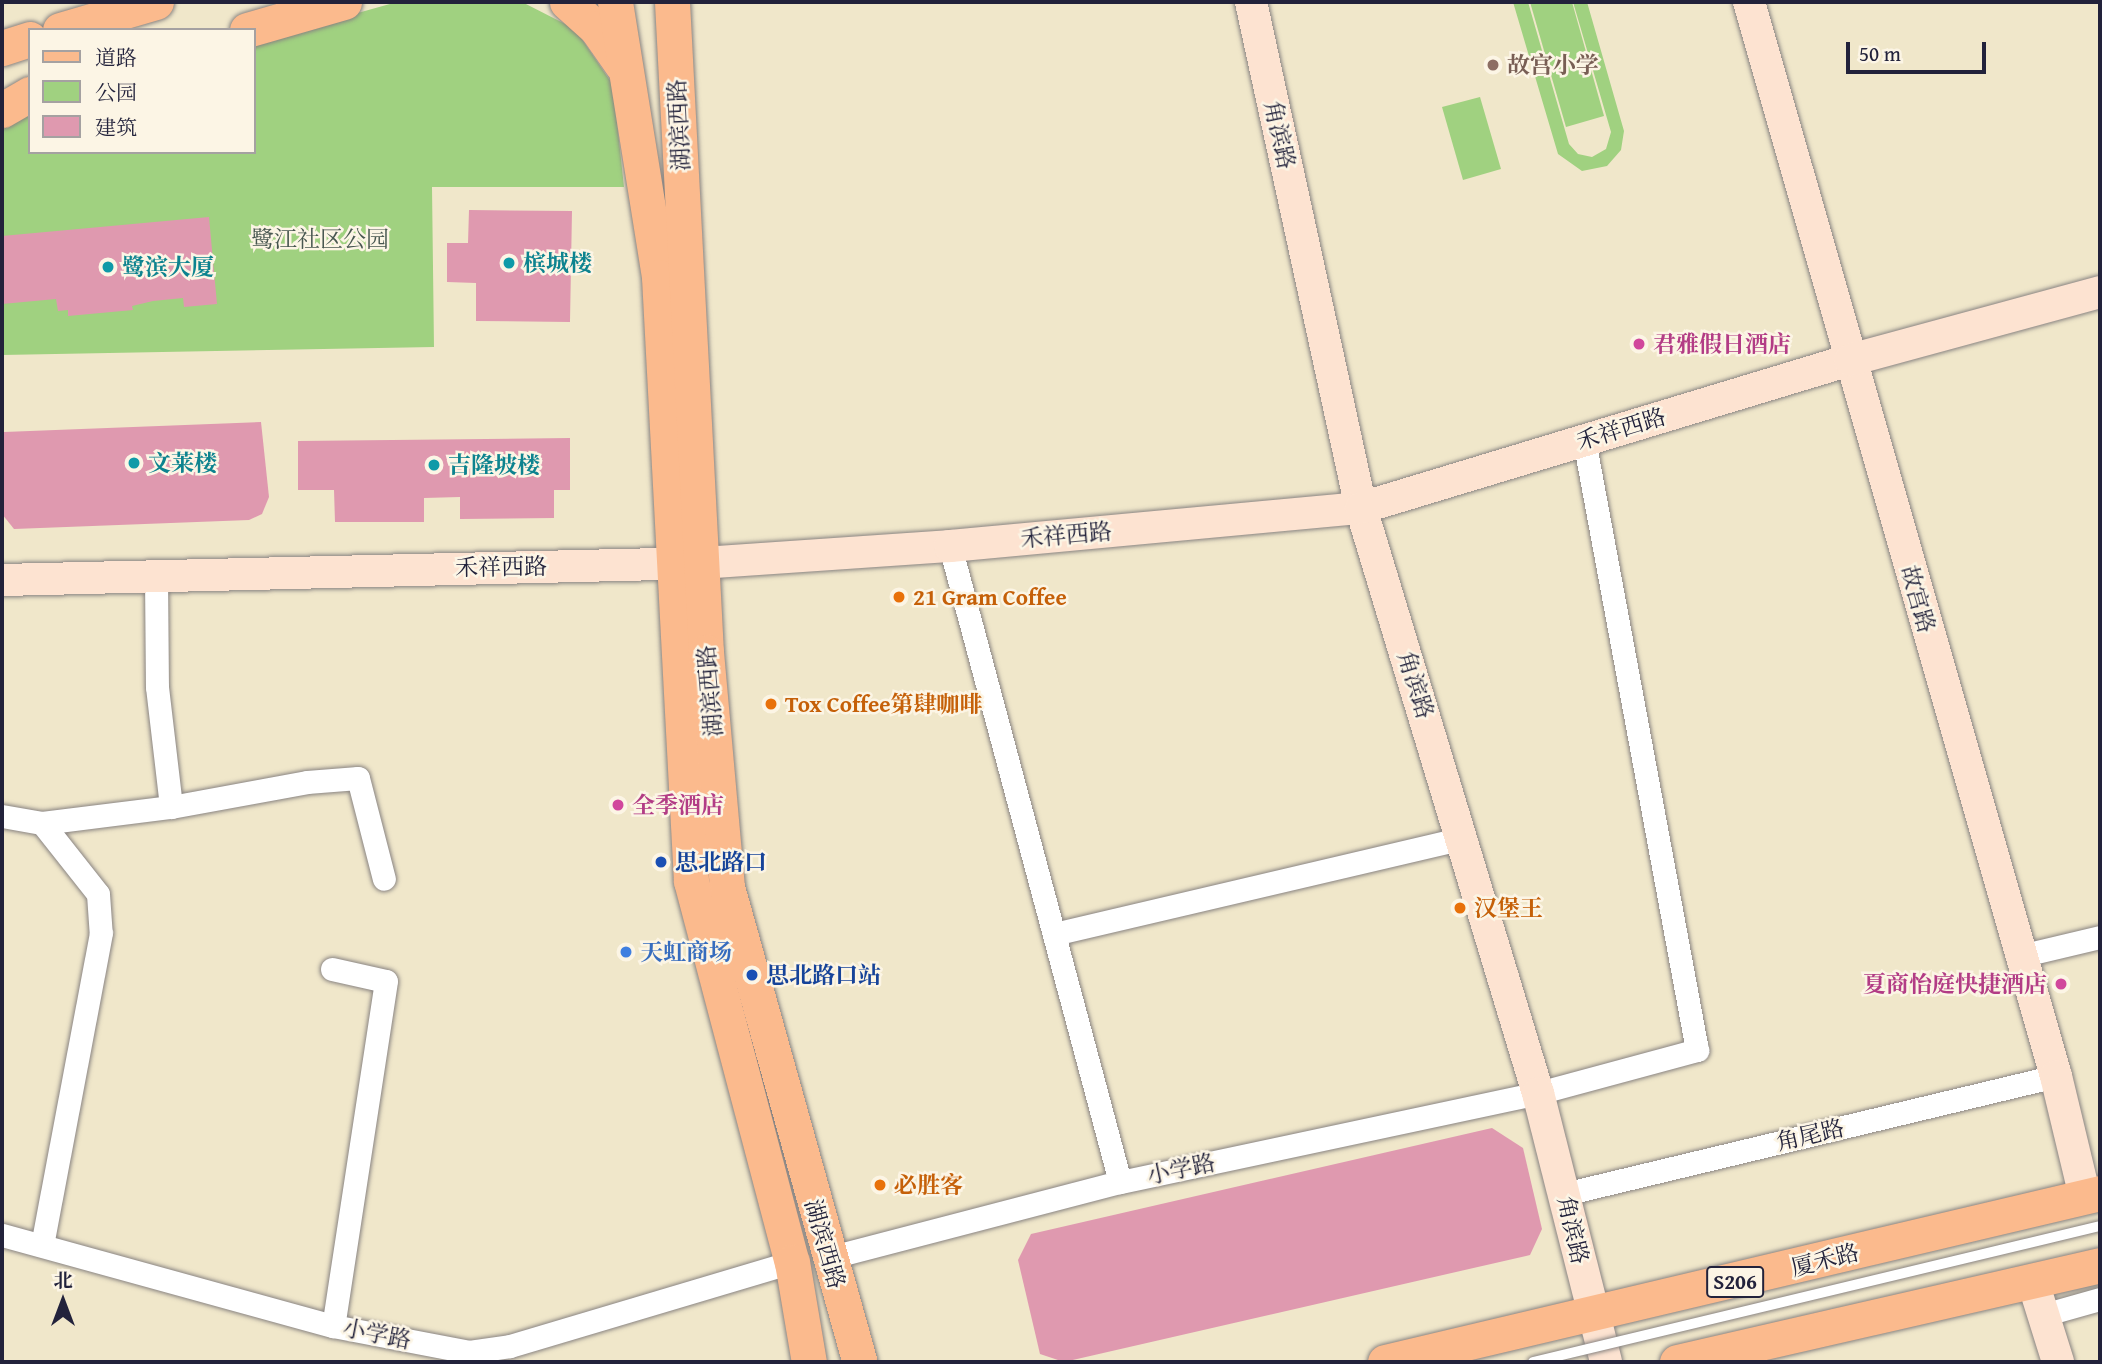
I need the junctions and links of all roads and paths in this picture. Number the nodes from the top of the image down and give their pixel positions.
1 (156, 2) edge
2 (344, 2) edge
3 (567, 2) edge
4 (615, 2) edge
5 (650, 2) edge
6 (672, 2) edge
7 (686, 2) edge
8 (1251, 2) edge
9 (1749, 2) edge
10 (67, 28) edge
11 (254, 28) edge
12 (624, 68) junction
13 (677, 87) junction
14 (28, 95) edge
15 (2, 110) edge
16 (683, 198) junction
17 (2100, 292) edge
18 (1850, 360) junction
19 (1584, 440) junction
20 (1361, 508) junction
21 (950, 546) junction
22 (688, 563) junction
23 (156, 576) junction
24 (2, 580) edge
25 (170, 807) junction
26 (2, 816) edge
27 (42, 823) junction
28 (1463, 838) junction
29 (384, 879) dead end
30 (1054, 934) junction
31 (2100, 937) edge
32 (2020, 956) junction
33 (332, 969) dead end
34 (2056, 1076) junction
35 (1538, 1093) junction
36 (1120, 1182) junction
37 (1564, 1194) junction
38 (2095, 1205) edge
39 (2, 1235) edge
40 (42, 1244) junction
41 (828, 1258) junction
42 (792, 1262) junction
43 (2100, 1265) edge
44 (2033, 1282) junction
45 (2100, 1299) edge
46 (2043, 1315) junction
47 (1593, 1317) junction
48 (333, 1325) junction
49 (506, 1355) edge
50 (809, 1362) edge
51 (860, 1362) edge
52 (1385, 1362) edge
53 (1533, 1362) edge
54 (1606, 1362) edge
55 (1677, 1362) edge
56 (2058, 1362) edge

1 - 10 main road
2 - 11 main road
3 - 12 main road
4 - 12 main road, 湖滨西路
5 - 16 main road
6 - 13 main road, 湖滨西路
7 - 13 main road
8 - 20 street, 角滨路
9 - 18 street, 故宫路
12 - 22 main road, 湖滨西路
13 - 16 main road, 湖滨西路
14 - 15 main road
16 - 22 main road, 湖滨西路
17 - 18 street, 禾祥西路
18 - 19 street, 禾祥西路
18 - 32 street, 故宫路
19 - 20 street, 禾祥西路
19 - 35 street, 小学路
20 - 21 street, 禾祥西路
20 - 28 street, 角滨路
21 - 22 street, 禾祥西路
21 - 30 street
22 - 23 street, 禾祥西路
22 - 41 main road, 湖滨西路
22 - 42 main road, 湖滨西路
23 - 24 street, 禾祥西路
23 - 25 street
25 - 27 street
25 - 29 street
26 - 27 street
27 - 40 street
28 - 30 street
28 - 35 street, 角滨路
30 - 36 street
31 - 32 street
32 - 34 street, 故宫路
33 - 48 street
34 - 37 street, 角尾路
34 - 38 street, 故宫路
35 - 36 street, 小学路
35 - 37 street, 角滨路
36 - 41 street, 小学路
37 - 47 street, 角滨路
38 - 47 main road, 厦禾路 / S206
38 - 53 lane, bridge
39 - 40 street, 小学路
40 - 48 street, 小学路
41 - 51 main road, 湖滨西路
42 - 49 street, 小学路
42 - 50 main road, 湖滨西路
43 - 44 main road
44 - 46 street
44 - 55 main road
45 - 46 street
46 - 56 street
47 - 52 main road, 厦禾路 / S206
47 - 54 street, 角滨路
48 - 49 street, 小学路

